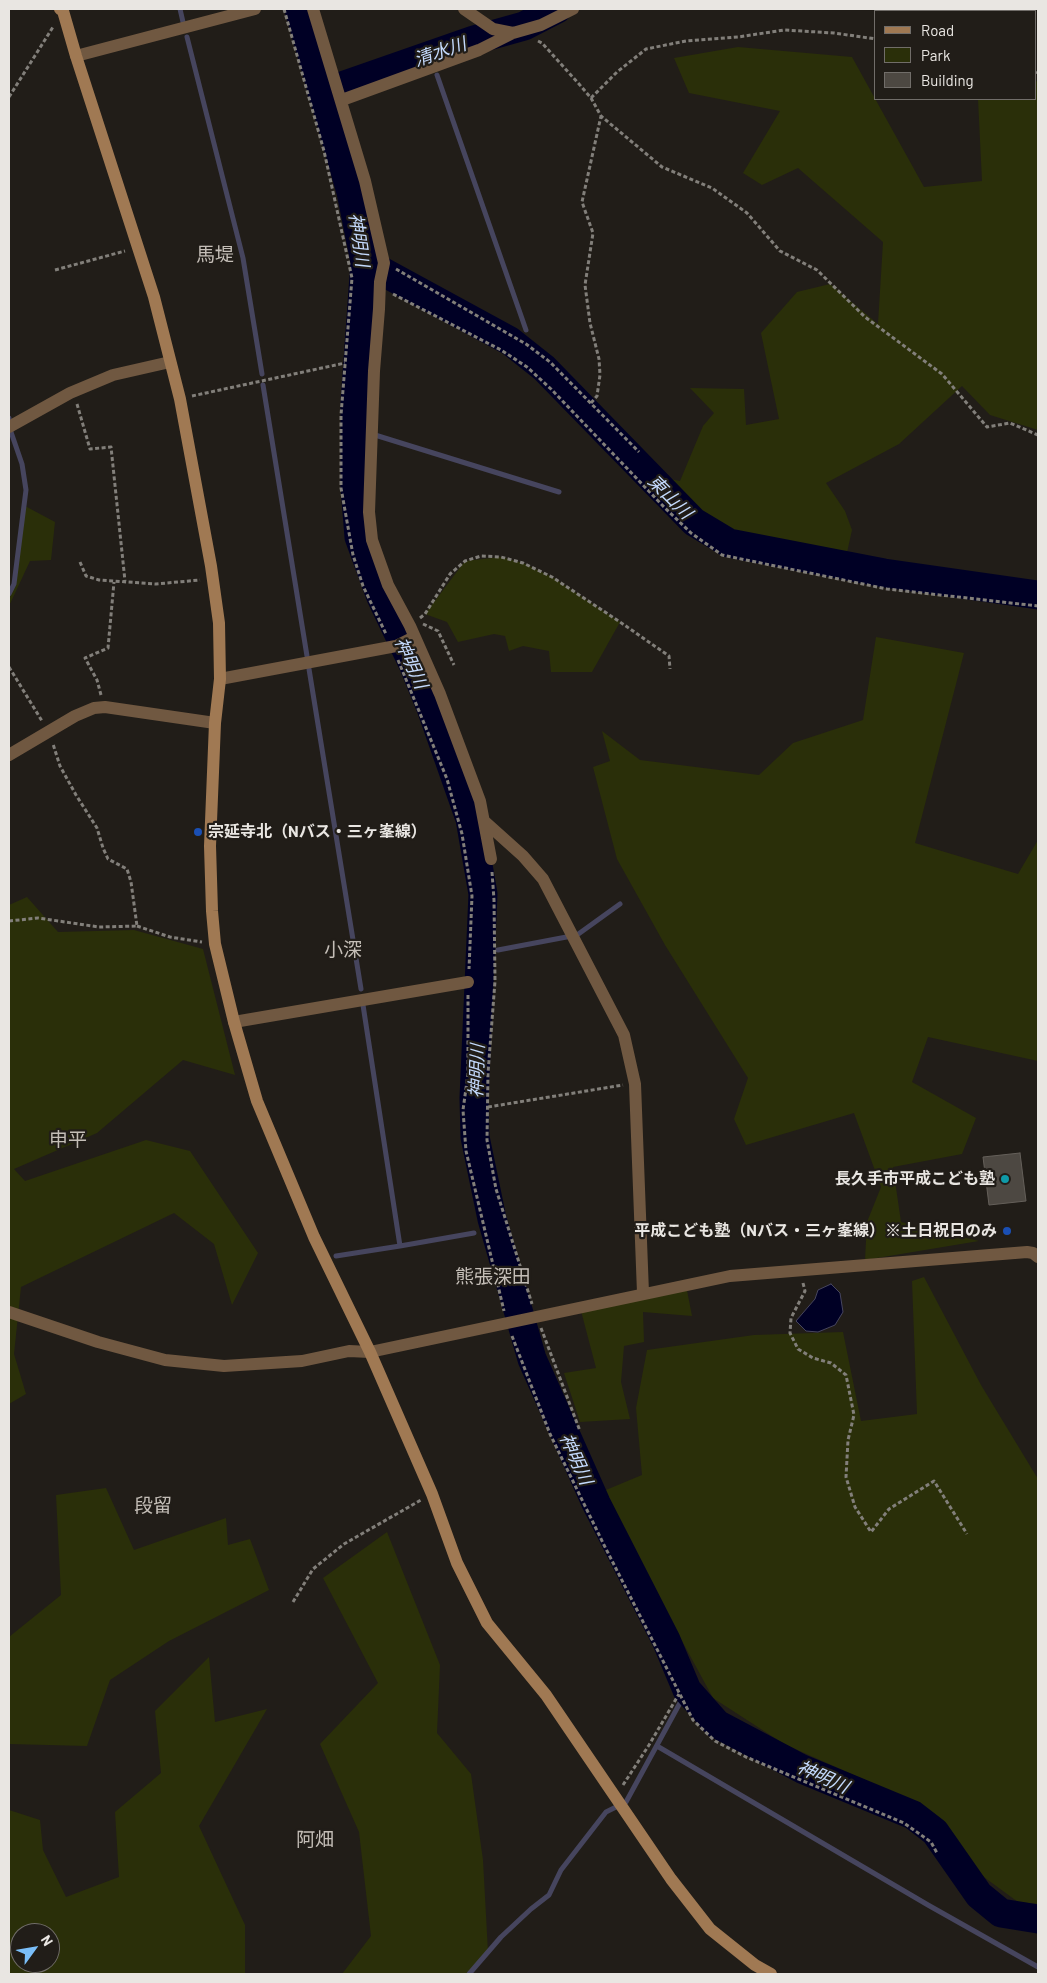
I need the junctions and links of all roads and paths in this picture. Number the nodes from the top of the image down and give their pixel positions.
1 (255, 9) edge
2 (284, 9) edge
3 (313, 9) edge
4 (464, 9) edge
5 (573, 9) edge
6 (62, 10) edge
7 (226, 12) edge
8 (513, 33) junction
9 (874, 39) edge
10 (535, 40) dead end
11 (76, 56) junction
12 (9, 97) edge
13 (591, 98) junction
14 (342, 100) junction
15 (602, 116) junction
16 (138, 248) junction
17 (383, 261) junction
18 (55, 270) dead end
19 (380, 285) junction
20 (170, 362) junction
21 (345, 363) junction
22 (74, 392) junction
23 (180, 399) junction
24 (591, 403) junction
25 (9, 427) edge
26 (1038, 435) edge
27 (639, 452) dead end
28 (80, 562) dead end
29 (213, 578) junction
30 (125, 581) junction
31 (114, 582) junction
32 (1038, 606) edge
33 (412, 634) junction
34 (394, 646) junction
35 (454, 665) dead end
36 (9, 666) edge
37 (670, 669) dead end
38 (220, 679) junction
39 (105, 707) junction
40 (214, 724) junction
41 (49, 732) junction
42 (9, 755) edge
43 (484, 822) junction
44 (491, 859) joint
45 (9, 921) edge
46 (137, 926) junction
47 (216, 944) junction
48 (468, 982) junction
49 (234, 1022) junction
50 (635, 1084) junction
51 (488, 1107) junction
52 (1038, 1257) edge
53 (800, 1270) junction
54 (643, 1293) junction
55 (9, 1312) edge
56 (536, 1317) junction
57 (510, 1322) junction
58 (370, 1352) junction
59 (580, 1431) dead end
60 (432, 1494) junction
61 (967, 1534) dead end
62 (293, 1602) dead end
63 (679, 1694) junction
64 (616, 1796) junction
65 (937, 1853) dead end
66 (771, 1974) edge

1 - 7 street
2 - 21 path
3 - 14 street
4 - 8 street
5 - 8 street
6 - 11 street
6 - 12 path
7 - 11 street
8 - 14 street
9 - 13 path
10 - 13 path
11 - 16 street
13 - 15 path
14 - 17 street
15 - 24 path
15 - 26 path
16 - 18 path
16 - 20 street
17 - 19 street
17 - 24 path
19 - 32 path
19 - 33 street
20 - 22 street
20 - 23 street
21 - 23 path
21 - 34 path
22 - 25 street
22 - 30 path
23 - 29 street
24 - 27 path
28 - 31 path
29 - 30 path
29 - 38 street
30 - 31 path
31 - 39 path
33 - 34 street
33 - 35 path
33 - 37 path
33 - 43 street
34 - 38 street
34 - 48 path
36 - 41 path
38 - 40 street
39 - 40 street
39 - 41 street
40 - 47 street
41 - 42 street
41 - 46 path
43 - 44 street
43 - 50 street
44 - 51 path
45 - 46 path
46 - 47 path
47 - 49 street
48 - 49 street
48 - 57 path
49 - 58 street
50 - 51 path
50 - 54 street
51 - 56 path
52 - 53 street
53 - 54 street
53 - 61 path
54 - 56 street
55 - 58 street
56 - 57 street
56 - 59 path
57 - 58 street
57 - 63 path
58 - 60 street
60 - 62 path
60 - 64 street
63 - 64 path
63 - 65 path
64 - 66 street

